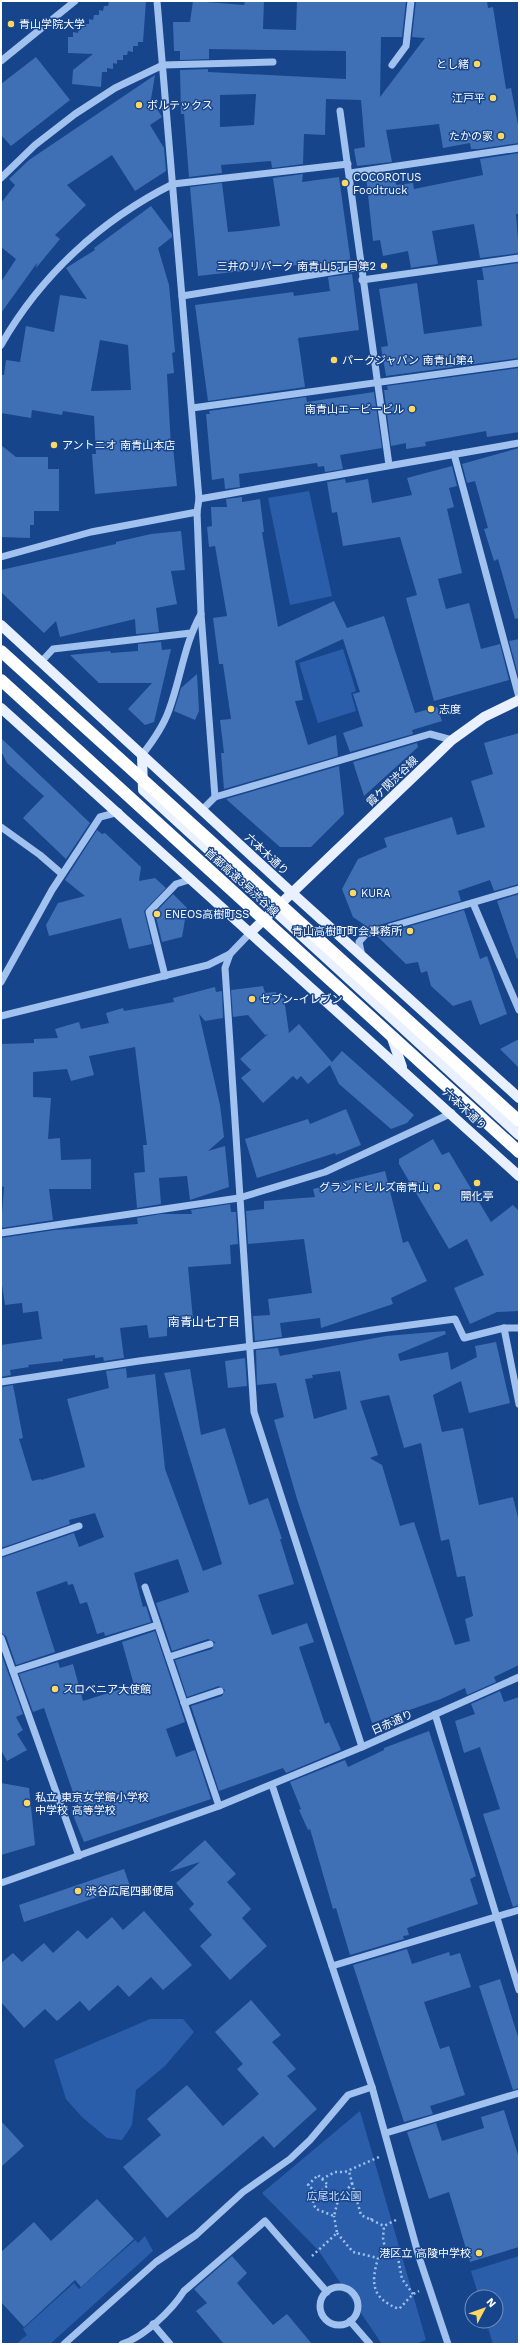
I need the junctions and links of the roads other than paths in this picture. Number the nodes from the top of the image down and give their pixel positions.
1 (75, 1) edge
2 (157, 1) edge
3 (412, 1) edge
4 (1, 61) edge
5 (273, 62) dead end
6 (163, 65) junction
7 (392, 65) dead end
8 (340, 111) dead end
9 (519, 148) edge
10 (348, 164) junction
11 (350, 173) junction
12 (1, 178) edge
13 (173, 184) junction
14 (519, 258) edge
15 (361, 267) junction
16 (362, 280) junction
17 (182, 296) junction
18 (1, 345) edge
19 (519, 363) edge
20 (376, 383) junction
21 (192, 408) junction
22 (519, 443) edge
23 (454, 454) junction
24 (389, 465) junction
25 (199, 499) junction
26 (197, 512) junction
27 (1, 557) edge
28 (201, 614) junction
29 (1, 625) edge
30 (191, 633) junction
31 (1, 651) edge
32 (41, 662) junction
33 (1, 680) edge
34 (519, 697) edge
35 (519, 700) edge
36 (1, 708) edge
37 (452, 740) junction
38 (142, 755) junction
39 (215, 797) junction
40 (202, 810) junction
41 (119, 812) junction
42 (1, 827) edge
43 (62, 874) junction
44 (192, 879) junction
45 (519, 889) edge
46 (292, 892) junction
47 (472, 903) junction
48 (273, 910) junction
49 (251, 932) junction
50 (230, 954) junction
51 (362, 956) junction
52 (165, 976) junction
53 (1, 982) edge
54 (519, 1010) edge
55 (1, 1016) edge
56 (403, 1069) junction
57 (517, 1092) edge
58 (452, 1113) junction
59 (519, 1121) edge
60 (519, 1135) edge
61 (519, 1152) edge
62 (519, 1176) edge
63 (239, 1198) junction
64 (1, 1233) edge
65 (504, 1328) junction
66 (519, 1328) edge
67 (249, 1347) junction
68 (1, 1382) edge
69 (519, 1404) edge
70 (79, 1526) dead end
71 (1, 1553) edge
72 (145, 1587) dead end
73 (157, 1625) junction
74 (1, 1638) edge
75 (210, 1644) dead end
76 (168, 1657) junction
77 (13, 1672) junction
78 (519, 1677) edge
79 (220, 1691) dead end
80 (184, 1703) junction
81 (435, 1714) junction
82 (362, 1747) junction
83 (272, 1785) junction
84 (219, 1806) junction
85 (79, 1856) junction
86 (1, 1883) edge
87 (519, 1910) edge
88 (495, 1917) junction
89 (332, 1966) junction
90 (519, 1990) edge
91 (372, 2087) junction
92 (519, 2093) edge
93 (386, 2133) junction
94 (327, 2292) junction
95 (350, 2322) junction
96 (153, 2324) junction
97 (64, 2344) edge
98 (122, 2344) edge
99 (170, 2344) edge
100 (370, 2344) edge
101 (448, 2344) edge

1 - 4 street
2 - 6 street
3 - 7 street
5 - 6 street
6 - 12 street
6 - 13 street
8 - 10 street
9 - 11 street
10 - 11 street
10 - 13 street
11 - 15 street
13 - 17 street
13 - 18 street
14 - 16 street
15 - 16 street
15 - 17 street
16 - 20 street
17 - 21 street
19 - 20 street
20 - 21 street
20 - 24 street
21 - 25 street
22 - 23 street
23 - 24 street
23 - 34 street
24 - 25 street
25 - 26 street
26 - 27 street
26 - 28 street
28 - 30 street
28 - 39 street
29 - 32 main road, 六本木通り
30 - 32 street
30 - 38 street
31 - 59 highway, 首都高速3号渋谷線, bridge
32 - 38 main road, 六本木通り
33 - 61 highway, 首都高速3号渋谷線, bridge
35 - 37 main road, 霞ケ関渋谷線
36 - 41 main road, 六本木通り
37 - 39 street
37 - 46 main road, 霞ケ関渋谷線
38 - 40 main road, 六本木通り
38 - 48 main road
39 - 40 street
40 - 46 main road, 六本木通り
41 - 43 street
41 - 44 main road, 六本木通り
42 - 43 street
43 - 53 street
44 - 49 main road, 六本木通り
44 - 52 street
45 - 47 street
46 - 48 main road, 霞ケ関渋谷線
46 - 51 main road, 六本木通り
47 - 51 street
47 - 54 street
48 - 49 main road, 霞ケ関渋谷線
48 - 56 main road
48 - 60 main road
49 - 50 street
49 - 56 main road, 六本木通り
50 - 52 street
50 - 63 street
51 - 57 main road, 六本木通り
52 - 55 street
56 - 58 main road, 六本木通り
58 - 62 main road, 六本木通り
58 - 63 street
63 - 64 street
63 - 67 street
65 - 66 street
65 - 67 street
65 - 69 street
67 - 68 street
67 - 82 street
70 - 71 street
72 - 73 street
73 - 76 street
73 - 77 street
74 - 77 street
75 - 76 street
76 - 80 street
77 - 85 street
78 - 81 street, 日赤通り
79 - 80 street
80 - 84 street
81 - 82 street, 日赤通り
81 - 88 street
82 - 83 street, 日赤通り
83 - 84 street, 日赤通り
83 - 89 street
84 - 85 street, 日赤通り
85 - 86 street, 日赤通り
87 - 88 street
88 - 89 street
88 - 90 street
89 - 91 street
91 - 93 street
91 - 97 street
92 - 93 street
93 - 101 street
94 - 95 street
94 - 95 street
94 - 96 street
95 - 100 street
96 - 98 street
96 - 99 street

